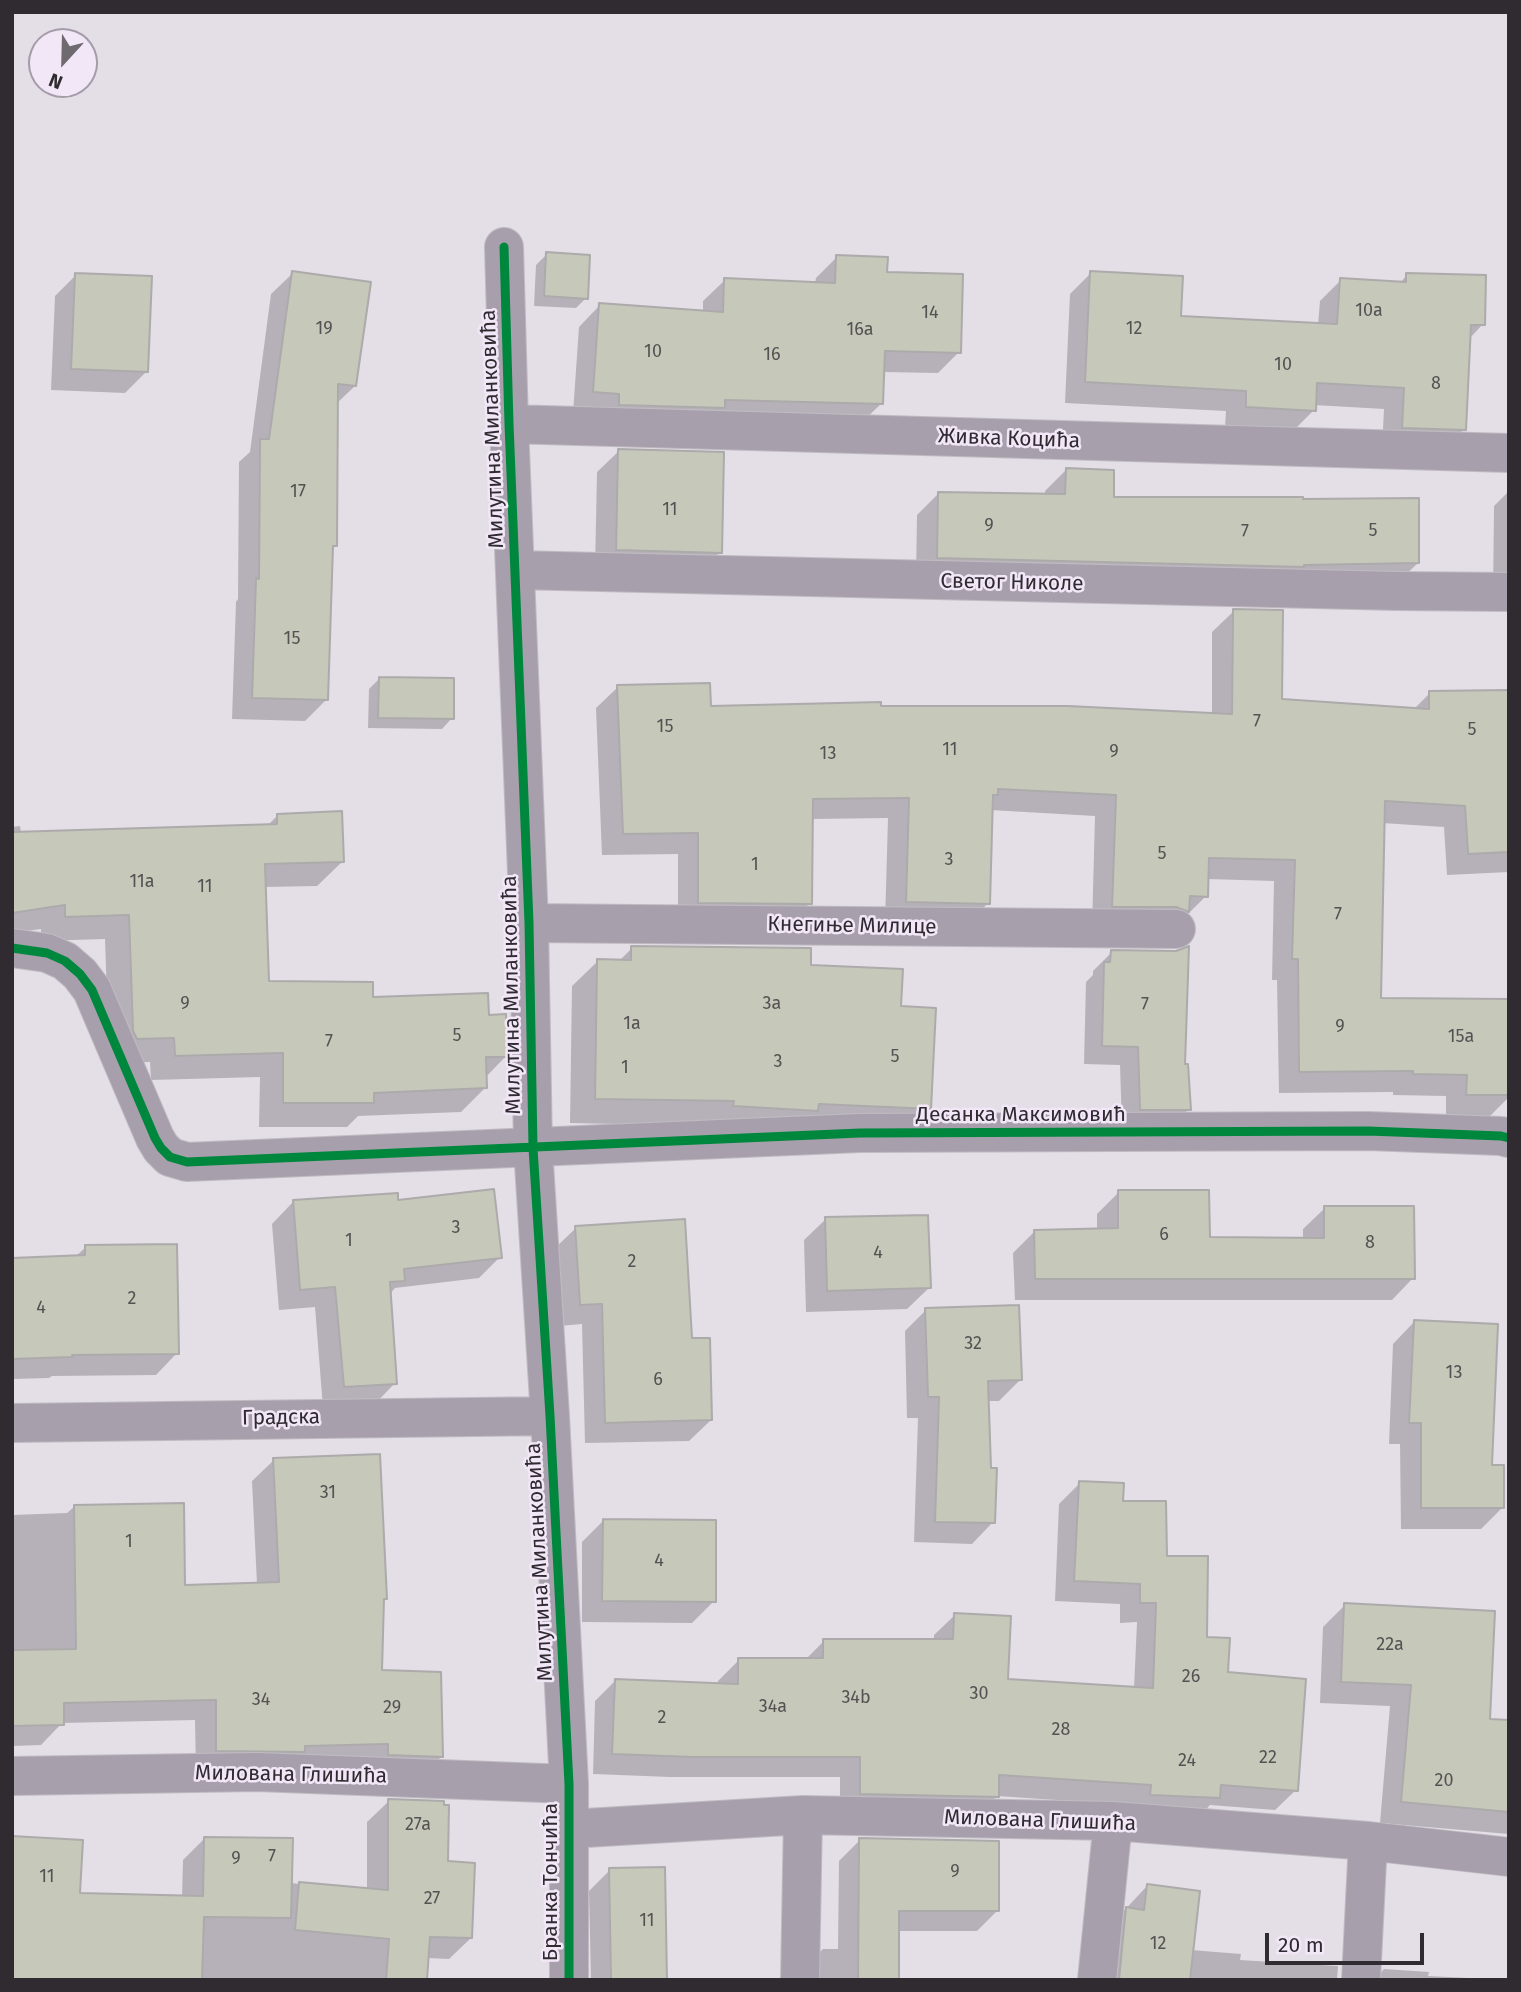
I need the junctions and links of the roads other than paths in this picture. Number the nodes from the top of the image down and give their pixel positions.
1 (504, 247) dead end
2 (509, 424) junction
3 (1509, 453) edge
4 (516, 570) junction
5 (1509, 592) edge
6 (529, 923) junction
7 (1176, 929) dead end
8 (12, 948) edge
9 (1509, 1138) edge
10 (533, 1148) junction
11 (551, 1416) junction
12 (12, 1423) edge
13 (12, 1776) edge
14 (569, 1784) junction
15 (803, 1815) junction
16 (1113, 1821) junction
17 (569, 1829) junction
18 (1368, 1841) junction
19 (1509, 1857) edge
20 (569, 1980) edge
21 (800, 1980) edge
22 (1097, 1980) edge
23 (1361, 1980) edge

1 - 2 street, Милутина Миланковића
2 - 3 street, Живка Коцића
2 - 4 street, Милутина Миланковића
4 - 5 street, Светог Николе
4 - 6 street, Милутина Миланковића
6 - 7 street, Кнегиње Милице
6 - 10 street, Милутина Миланковића
8 - 10 street, Десанка Максимовић
9 - 10 street, Десанка Максимовић
10 - 11 street, Милутина Миланковића
11 - 12 street, Градска
11 - 14 street, Милутина Миланковића
13 - 14 street, Милована Глишића
14 - 17 street, Бранка Тончића
15 - 16 street, Милована Глишића
15 - 17 street, Милована Глишића
15 - 21 street
16 - 18 street, Милована Глишића
16 - 22 street
17 - 20 street, Бранка Тончића
18 - 19 street, Милована Глишића
18 - 23 street

